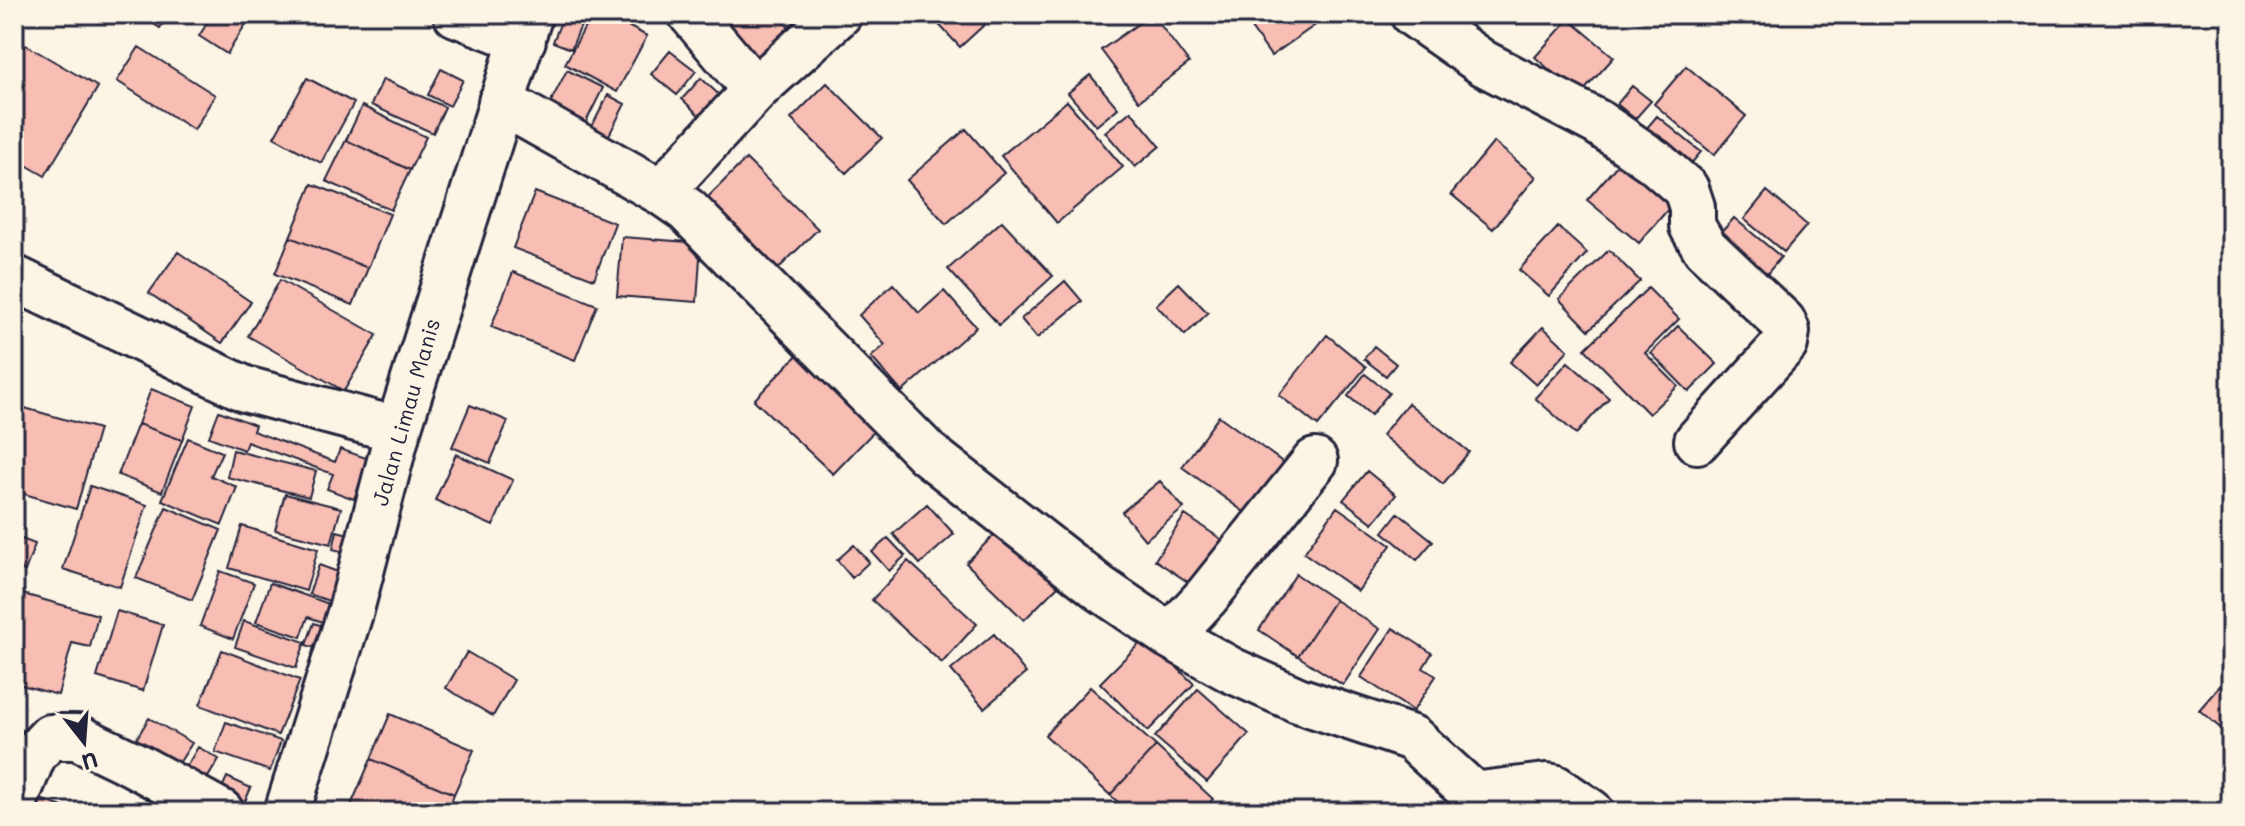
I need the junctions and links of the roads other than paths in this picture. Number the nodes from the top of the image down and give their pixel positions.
1 (456, 14) edge
2 (691, 14) edge
3 (839, 14) edge
4 (1413, 14) edge
5 (526, 27) edge
6 (755, 90) junction
7 (501, 102) junction
8 (661, 192) junction
9 (14, 278) edge
10 (398, 430) junction
11 (1697, 441) dead end
12 (1315, 461) dead end
13 (1170, 636) junction
14 (14, 803) edge
15 (297, 808) edge
16 (221, 812) edge
17 (1591, 812) edge

1 - 5 street
2 - 6 street
3 - 6 street
4 - 11 street
5 - 7 street, Jalan Limau Manis
6 - 8 street
7 - 8 street
7 - 10 street, Jalan Limau Manis
8 - 13 street
9 - 10 street
10 - 15 street, Jalan Limau Manis
12 - 13 street
13 - 17 street
14 - 16 street

